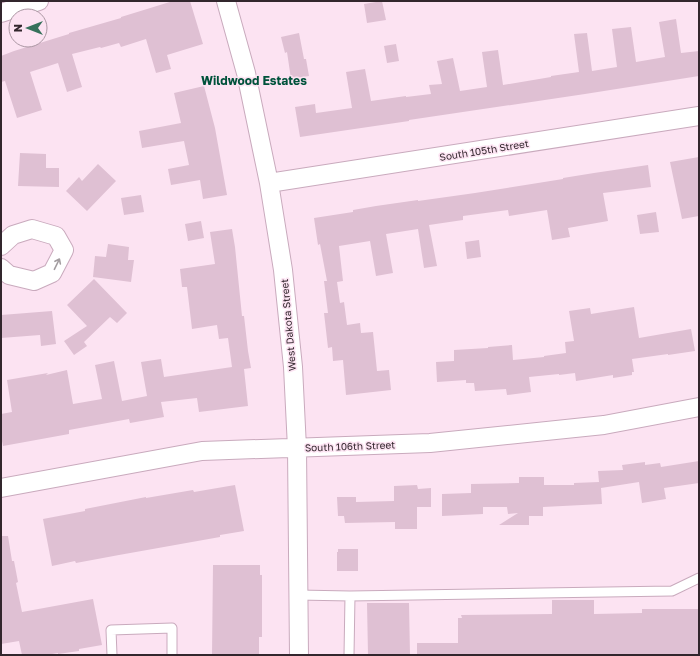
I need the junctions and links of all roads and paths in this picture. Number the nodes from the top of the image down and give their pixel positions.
1 (39, 1) edge
2 (226, 1) edge
3 (1, 13) edge
4 (699, 116) edge
5 (269, 183) junction
6 (1, 246) edge
7 (1, 268) edge
8 (699, 407) edge
9 (297, 448) junction
10 (1, 488) edge
11 (699, 578) edge
12 (298, 595) junction
13 (350, 596) junction
14 (112, 655) edge
15 (172, 655) edge
16 (299, 655) edge
17 (349, 655) edge

1 - 3 street
2 - 5 street, West Dakota Street
4 - 5 street, South 105th Street
5 - 9 street, West Dakota Street
7 -> 6 street
8 - 9 street, South 106th Street
9 - 10 street, South 106th Street
9 - 12 street, West Dakota Street
11 - 13 lane
12 - 13 lane
12 - 16 street, West Dakota Street
13 - 17 lane
14 - 15 lane

